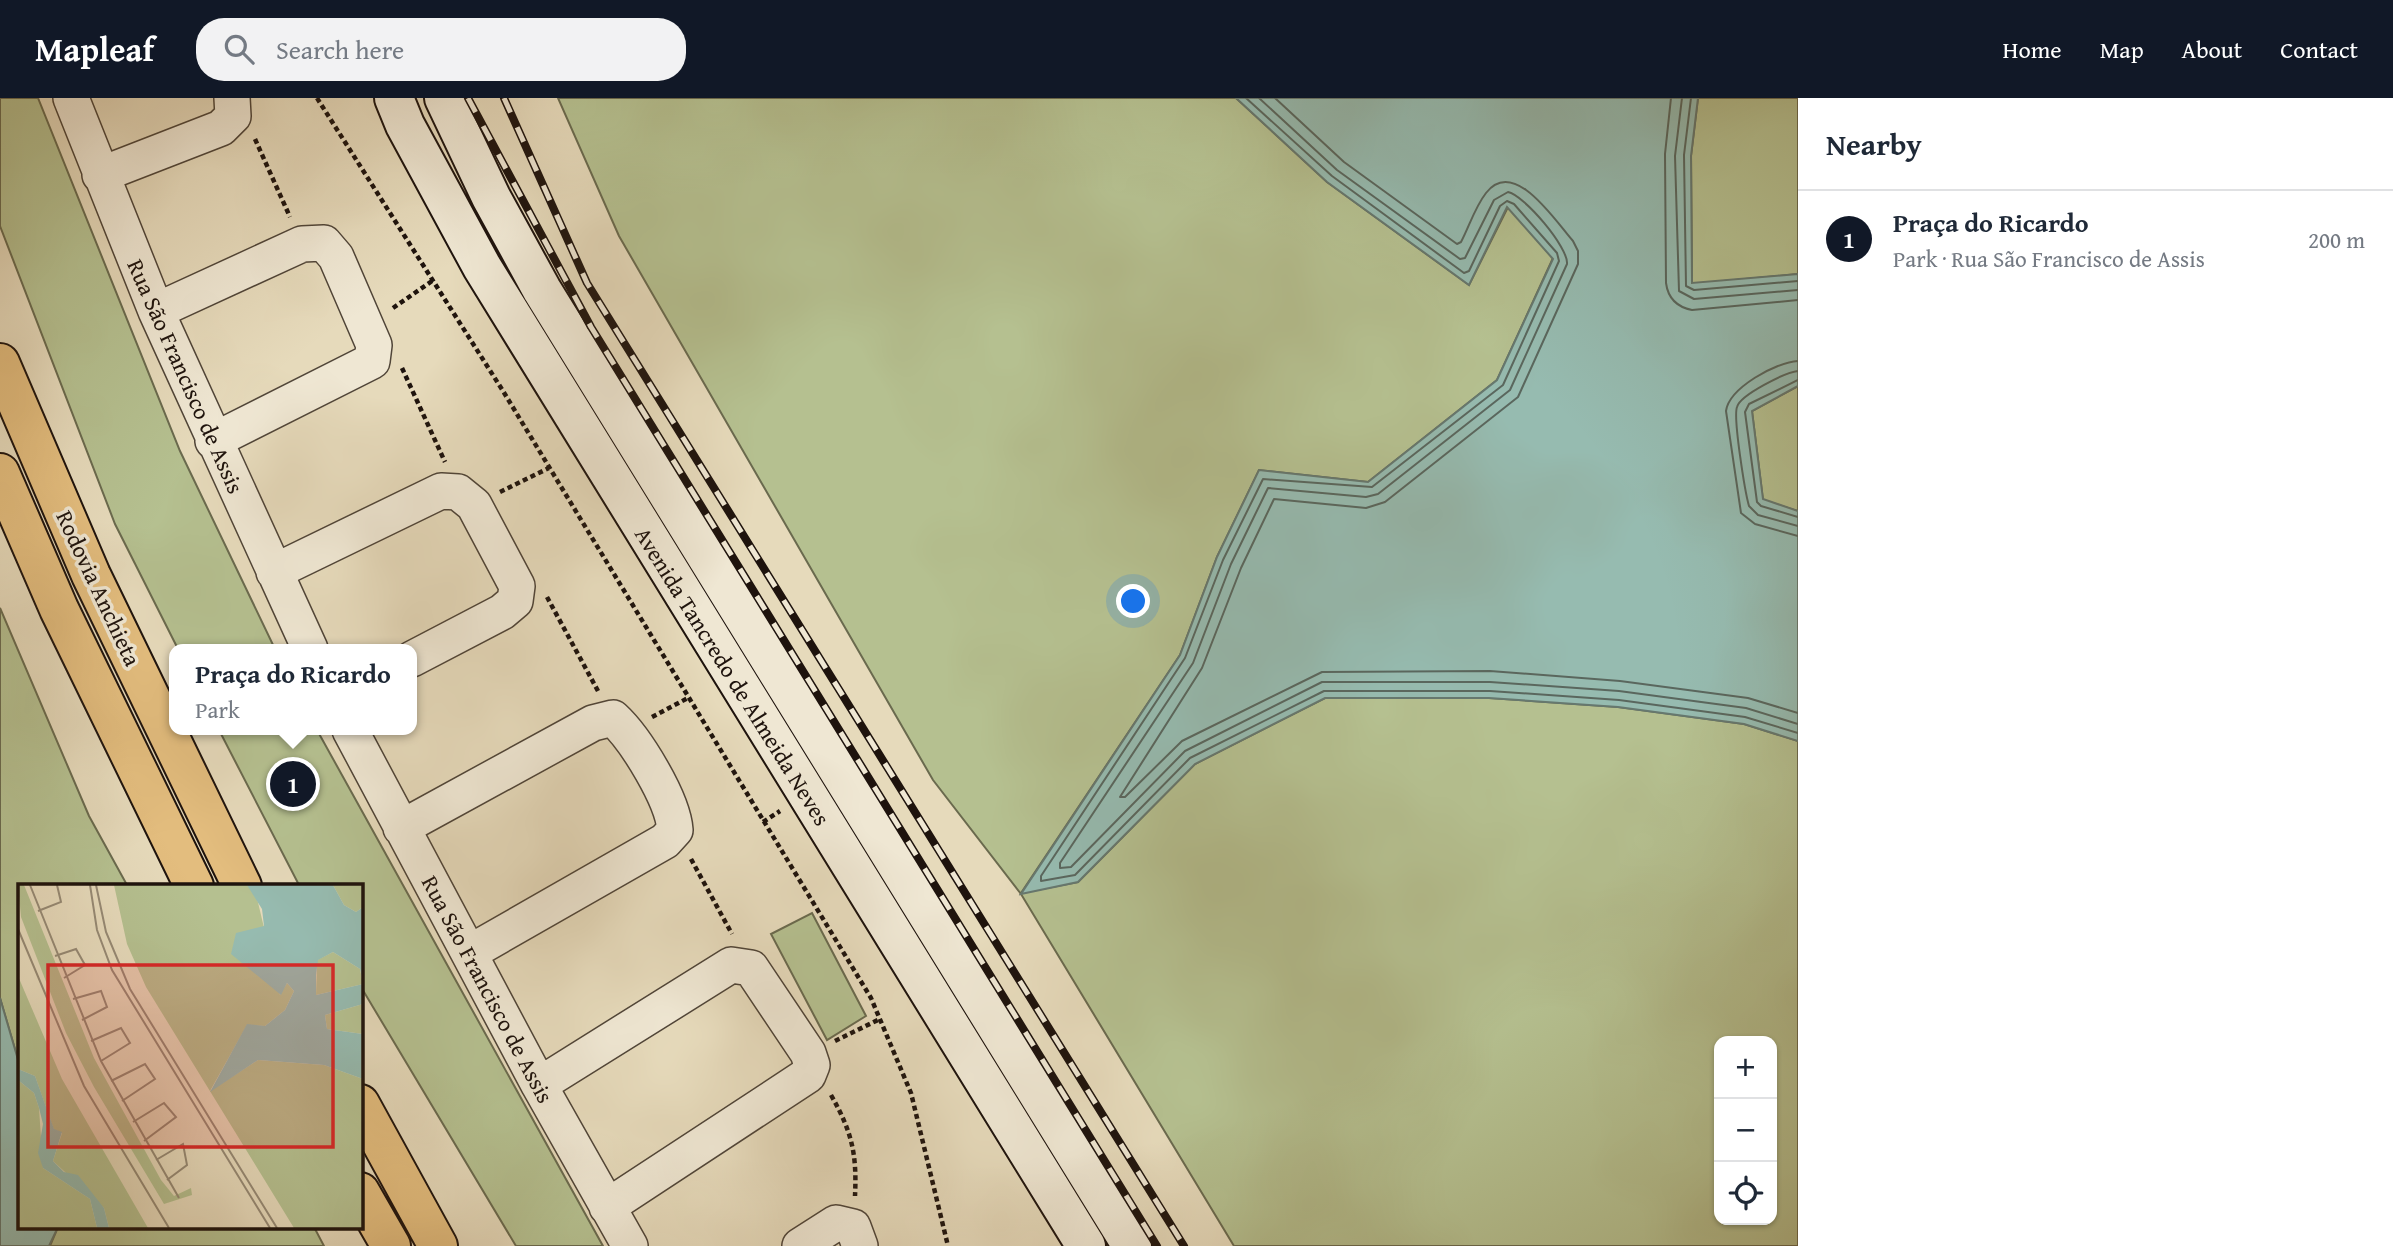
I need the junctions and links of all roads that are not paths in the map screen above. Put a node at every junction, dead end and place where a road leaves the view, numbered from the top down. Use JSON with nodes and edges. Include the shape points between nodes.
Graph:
{"nodes":[{"id":1,"x":71,"y":98,"type":"edge"},
{"id":2,"x":394,"y":98,"type":"edge"},
{"id":3,"x":444,"y":98,"type":"edge"},
{"id":4,"x":232,"y":107,"type":"edge"},
{"id":5,"x":100,"y":174,"type":"junction"},
{"id":6,"x":156,"y":310,"type":"junction"},
{"id":7,"x":0,"y":363,"type":"edge"},
{"id":8,"x":213,"y":441,"type":"junction"},
{"id":9,"x":0,"y":473,"type":"edge"},
{"id":10,"x":274,"y":572,"type":"junction"},
{"id":11,"x":308,"y":644,"type":"edge"},
{"id":12,"x":417,"y":656,"type":"edge"},
{"id":13,"x":353,"y":735,"type":"edge"},
{"id":14,"x":401,"y":828,"type":"junction"},
{"id":15,"x":193,"y":884,"type":"edge"},
{"id":16,"x":241,"y":884,"type":"edge"},
{"id":17,"x":469,"y":953,"type":"junction"},
{"id":18,"x":539,"y":1085,"type":"junction"},
{"id":19,"x":362,"y":1108,"type":"edge"},
{"id":20,"x":362,"y":1195,"type":"edge"},
{"id":21,"x":607,"y":1207,"type":"junction"},
{"id":22,"x":857,"y":1236,"type":"edge"},
{"id":23,"x":391,"y":1246,"type":"edge"},
{"id":24,"x":438,"y":1246,"type":"edge"},
{"id":25,"x":630,"y":1246,"type":"edge"},
{"id":26,"x":800,"y":1246,"type":"edge"},
{"id":27,"x":1086,"y":1246,"type":"edge"},
{"id":28,"x":1132,"y":1246,"type":"edge"}],
"edges":[{"from":1,"to":5,"type":"street","name":"Rua São Francisco de Assis"},
{"from":2,"to":27,"type":"main road","name":"Avenida Tancredo de Almeida Neves","via":[[482,267]]},
{"from":3,"to":28,"type":"main road","name":"Avenida Tancredo de Almeida Neves","via":[[542,290]]},
{"from":4,"to":5,"type":"street","via":[[221,128]]},
{"from":5,"to":6,"type":"street","name":"Rua São Francisco de Assis"},
{"from":6,"to":8,"type":"street","name":"Rua São Francisco de Assis"},
{"from":6,"to":8,"type":"street","via":[[302,244],[324,243],[336,257],[361,313],[374,345],[372,361]]},
{"from":7,"to":16,"type":"highway","name":"Rodovia Anchieta","via":[[91,575]]},
{"from":8,"to":10,"type":"street","name":"Rua São Francisco de Assis"},
{"from":9,"to":15,"type":"highway","name":"Rodovia Anchieta","via":[[59,609]]},
{"from":10,"to":11,"type":"street","name":"Rua São Francisco de Assis"},
{"from":10,"to":12,"type":"street","via":[[442,491],[466,498],[517,586],[516,601]]},
{"from":13,"to":14,"type":"street","name":"Rua São Francisco de Assis"},
{"from":14,"to":17,"type":"street","name":"Rua São Francisco de Assis"},
{"from":14,"to":17,"type":"street","via":[[593,723],[619,724],[674,814],[675,830],[665,841]]},
{"from":17,"to":18,"type":"street","name":"Rua São Francisco de Assis"},
{"from":18,"to":21,"type":"street","name":"Rua São Francisco de Assis"},
{"from":18,"to":21,"type":"street","via":[[731,965],[751,968],[810,1059],[808,1075]]},
{"from":19,"to":24,"type":"highway"},
{"from":20,"to":23,"type":"highway"},
{"from":21,"to":25,"type":"street","name":"Rua São Francisco de Assis"},
{"from":22,"to":26,"type":"street","via":[[836,1223]]}]}
